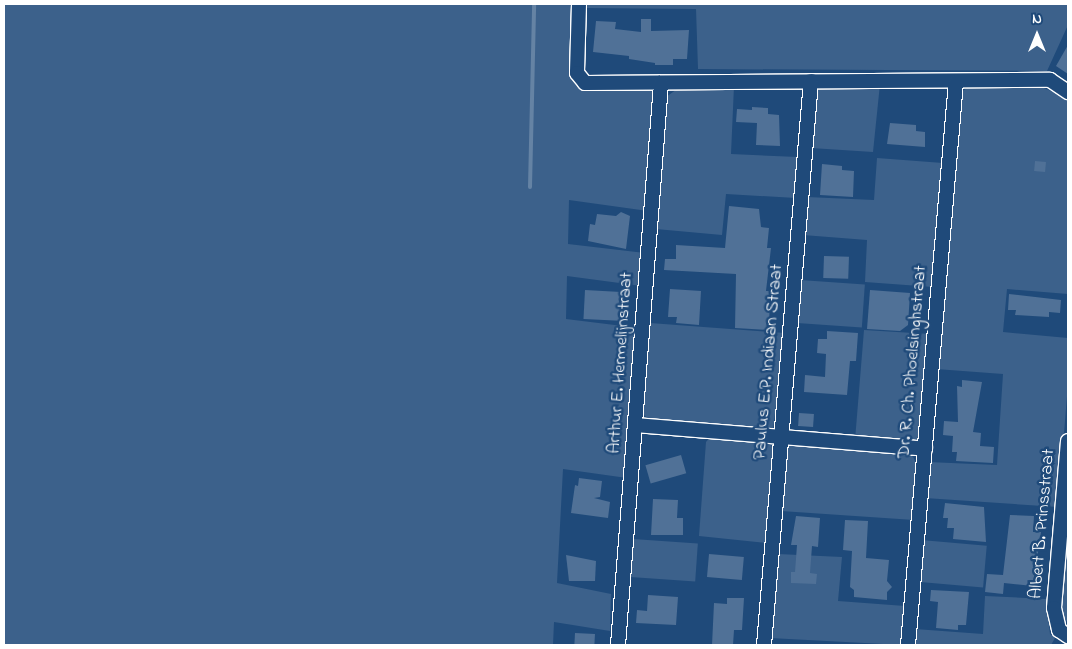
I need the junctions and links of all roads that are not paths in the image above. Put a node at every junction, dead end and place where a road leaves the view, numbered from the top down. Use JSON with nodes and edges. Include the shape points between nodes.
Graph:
{"nodes":[{"id":1,"x":579,"y":4,"type":"edge"},
{"id":2,"x":811,"y":81,"type":"junction"},
{"id":3,"x":956,"y":82,"type":"junction"},
{"id":4,"x":661,"y":83,"type":"junction"},
{"id":5,"x":1068,"y":92,"type":"edge"},
{"id":6,"x":636,"y":425,"type":"junction"},
{"id":7,"x":782,"y":438,"type":"junction"},
{"id":8,"x":1068,"y":440,"type":"edge"},
{"id":9,"x":925,"y":449,"type":"junction"},
{"id":10,"x":1068,"y":636,"type":"edge"},
{"id":11,"x":618,"y":645,"type":"edge"},
{"id":12,"x":764,"y":645,"type":"edge"},
{"id":13,"x":908,"y":645,"type":"edge"}],
"edges":[{"from":1,"to":4,"type":"street","via":[[577,74],[584,82]]},
{"from":2,"to":3,"type":"street"},
{"from":2,"to":4,"type":"street"},
{"from":2,"to":7,"type":"street","name":"Paulus E.P. Indiaan Straat"},
{"from":3,"to":5,"type":"street","via":[[1050,80]]},
{"from":3,"to":9,"type":"street","name":"Dr. R. Ch. Phoelsinghstraat"},
{"from":4,"to":6,"type":"street","name":"Arthur E. Hermelijnstraat"},
{"from":6,"to":7,"type":"street"},
{"from":6,"to":11,"type":"street","name":"Arthur E. Hermelijnstraat"},
{"from":7,"to":9,"type":"street"},
{"from":7,"to":12,"type":"street","name":"Paulus E.P. Indiaan Straat"},
{"from":8,"to":10,"type":"street","name":"Albert B. Prinsstraat","via":[[1054,608],[1059,630]]},
{"from":9,"to":13,"type":"street","name":"Dr. R. Ch. Phoelsinghstraat"}]}
